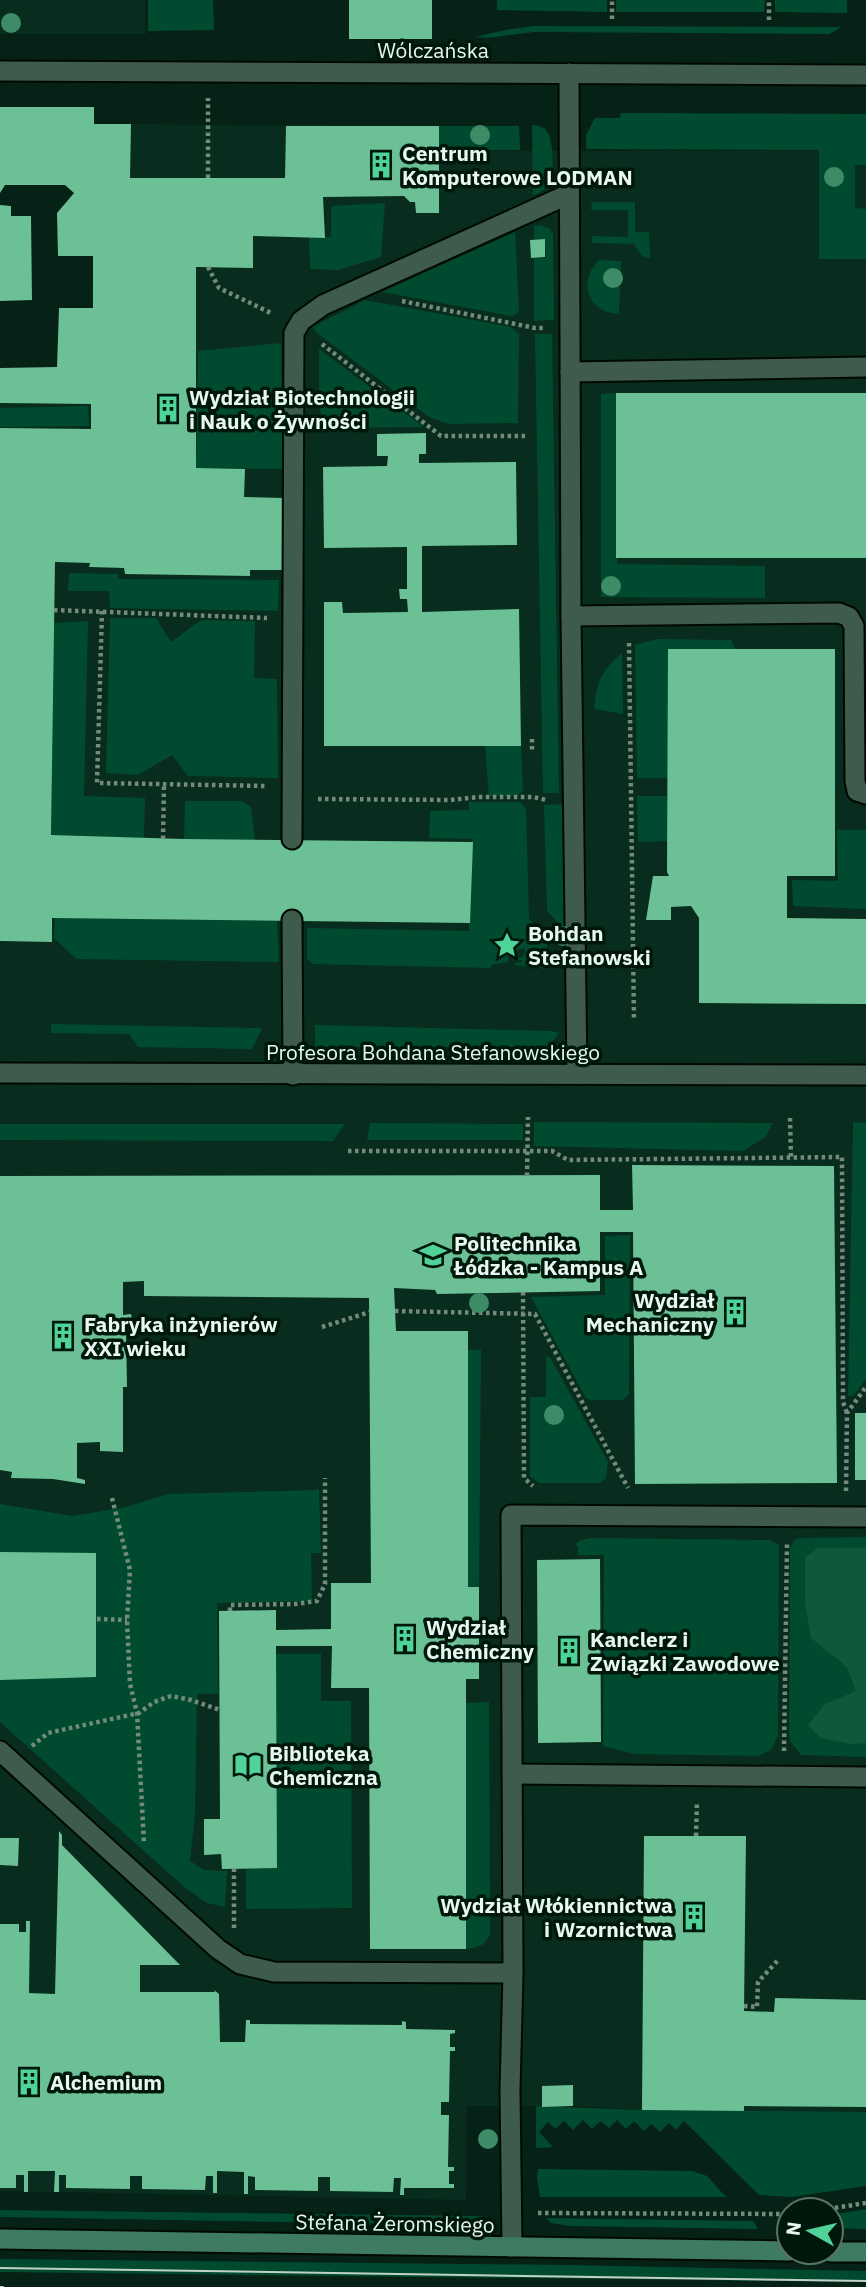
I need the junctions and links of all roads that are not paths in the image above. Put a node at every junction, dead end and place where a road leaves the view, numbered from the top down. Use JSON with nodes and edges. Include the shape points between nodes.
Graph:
{"nodes":[{"id":1,"x":0,"y":71,"type":"edge"},
{"id":2,"x":569,"y":73,"type":"junction"},
{"id":3,"x":866,"y":75,"type":"edge"},
{"id":4,"x":569,"y":194,"type":"junction"},
{"id":5,"x":866,"y":367,"type":"edge"},
{"id":6,"x":570,"y":372,"type":"junction"},
{"id":7,"x":571,"y":616,"type":"junction"},
{"id":8,"x":866,"y":794,"type":"edge"},
{"id":9,"x":292,"y":839,"type":"dead end"},
{"id":10,"x":292,"y":920,"type":"dead end"},
{"id":11,"x":0,"y":1073,"type":"edge"},
{"id":12,"x":578,"y":1074,"type":"junction"},
{"id":13,"x":293,"y":1075,"type":"junction"},
{"id":14,"x":866,"y":1075,"type":"edge"},
{"id":15,"x":866,"y":1517,"type":"edge"},
{"id":16,"x":6,"y":1757,"type":"edge"},
{"id":17,"x":512,"y":1774,"type":"junction"},
{"id":18,"x":866,"y":1777,"type":"edge"},
{"id":19,"x":513,"y":1973,"type":"junction"},
{"id":20,"x":0,"y":2239,"type":"edge"},
{"id":21,"x":512,"y":2247,"type":"junction"},
{"id":22,"x":775,"y":2251,"type":"edge"},
{"id":23,"x":845,"y":2252,"type":"edge"},
{"id":24,"x":866,"y":2252,"type":"edge"}],
"edges":[{"from":1,"to":2,"type":"street","name":"Wólczańska"},
{"from":2,"to":3,"type":"street","name":"Wólczańska"},
{"from":2,"to":4,"type":"street"},
{"from":4,"to":6,"type":"street"},
{"from":4,"to":9,"type":"street","via":[[323,305],[298,326],[293,341]]},
{"from":5,"to":6,"type":"street"},
{"from":6,"to":7,"type":"street"},
{"from":7,"to":8,"type":"street","via":[[839,613],[849,617],[854,626],[855,781],[857,791]]},
{"from":7,"to":12,"type":"street"},
{"from":10,"to":13,"type":"street"},
{"from":11,"to":13,"type":"street","name":"Profesora Bohdana Stefanowskiego"},
{"from":12,"to":13,"type":"street","name":"Profesora Bohdana Stefanowskiego"},
{"from":12,"to":14,"type":"street","name":"Profesora Bohdana Stefanowskiego"},
{"from":15,"to":17,"type":"street","via":[[511,1515]]},
{"from":16,"to":19,"type":"street","via":[[218,1949],[250,1967],[274,1972]]},
{"from":17,"to":18,"type":"street"},
{"from":17,"to":19,"type":"street"},
{"from":19,"to":21,"type":"street"},
{"from":20,"to":21,"type":"main road","name":"Stefana Żeromskiego"},
{"from":21,"to":22,"type":"main road","name":"Stefana Żeromskiego"},
{"from":23,"to":24,"type":"main road"}]}
